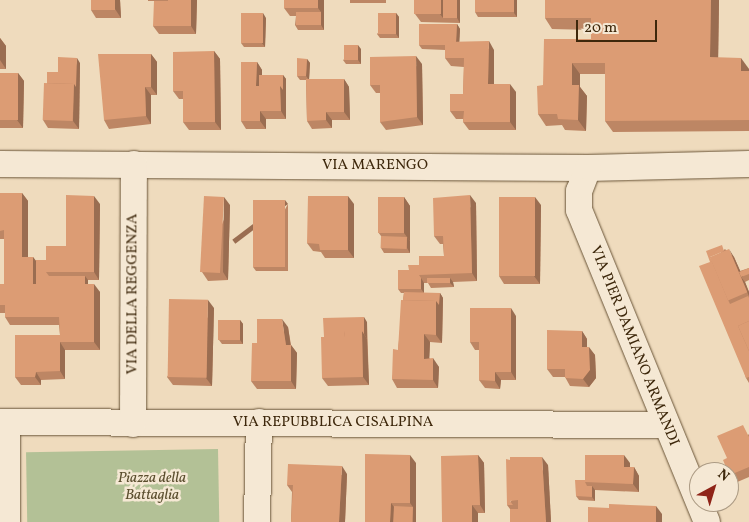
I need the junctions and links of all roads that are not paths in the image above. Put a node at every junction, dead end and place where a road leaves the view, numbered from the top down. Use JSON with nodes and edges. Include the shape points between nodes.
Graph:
{"nodes":[{"id":1,"x":0,"y":164,"type":"edge"},
{"id":2,"x":134,"y":164,"type":"junction"},
{"id":3,"x":749,"y":164,"type":"edge"},
{"id":4,"x":588,"y":168,"type":"junction"},
{"id":5,"x":4,"y":422,"type":"edge"},
{"id":6,"x":259,"y":422,"type":"junction"},
{"id":7,"x":132,"y":424,"type":"junction"},
{"id":8,"x":666,"y":425,"type":"junction"},
{"id":9,"x":7,"y":522,"type":"edge"},
{"id":10,"x":257,"y":522,"type":"edge"},
{"id":11,"x":706,"y":522,"type":"edge"}],
"edges":[{"from":1,"to":2,"type":"street","name":"VIA MARENGO"},
{"from":2,"to":4,"type":"street","name":"VIA MARENGO"},
{"from":2,"to":7,"type":"street","name":"VIA DELLA REGGENZA"},
{"from":3,"to":4,"type":"street","name":"VIA MARENGO"},
{"from":4,"to":8,"type":"street","name":"VIA PIER DAMIANO ARMANDI","via":[[579,190],[579,210]]},
{"from":5,"to":7,"type":"street","name":"VIA REPUBBLICA CISALPINA"},
{"from":5,"to":9,"type":"street"},
{"from":6,"to":7,"type":"street","name":"VIA REPUBBLICA CISALPINA"},
{"from":6,"to":8,"type":"street","name":"VIA REPUBBLICA CISALPINA"},
{"from":6,"to":10,"type":"street"},
{"from":8,"to":11,"type":"street","name":"VIA PIER DAMIANO ARMANDI"}]}
